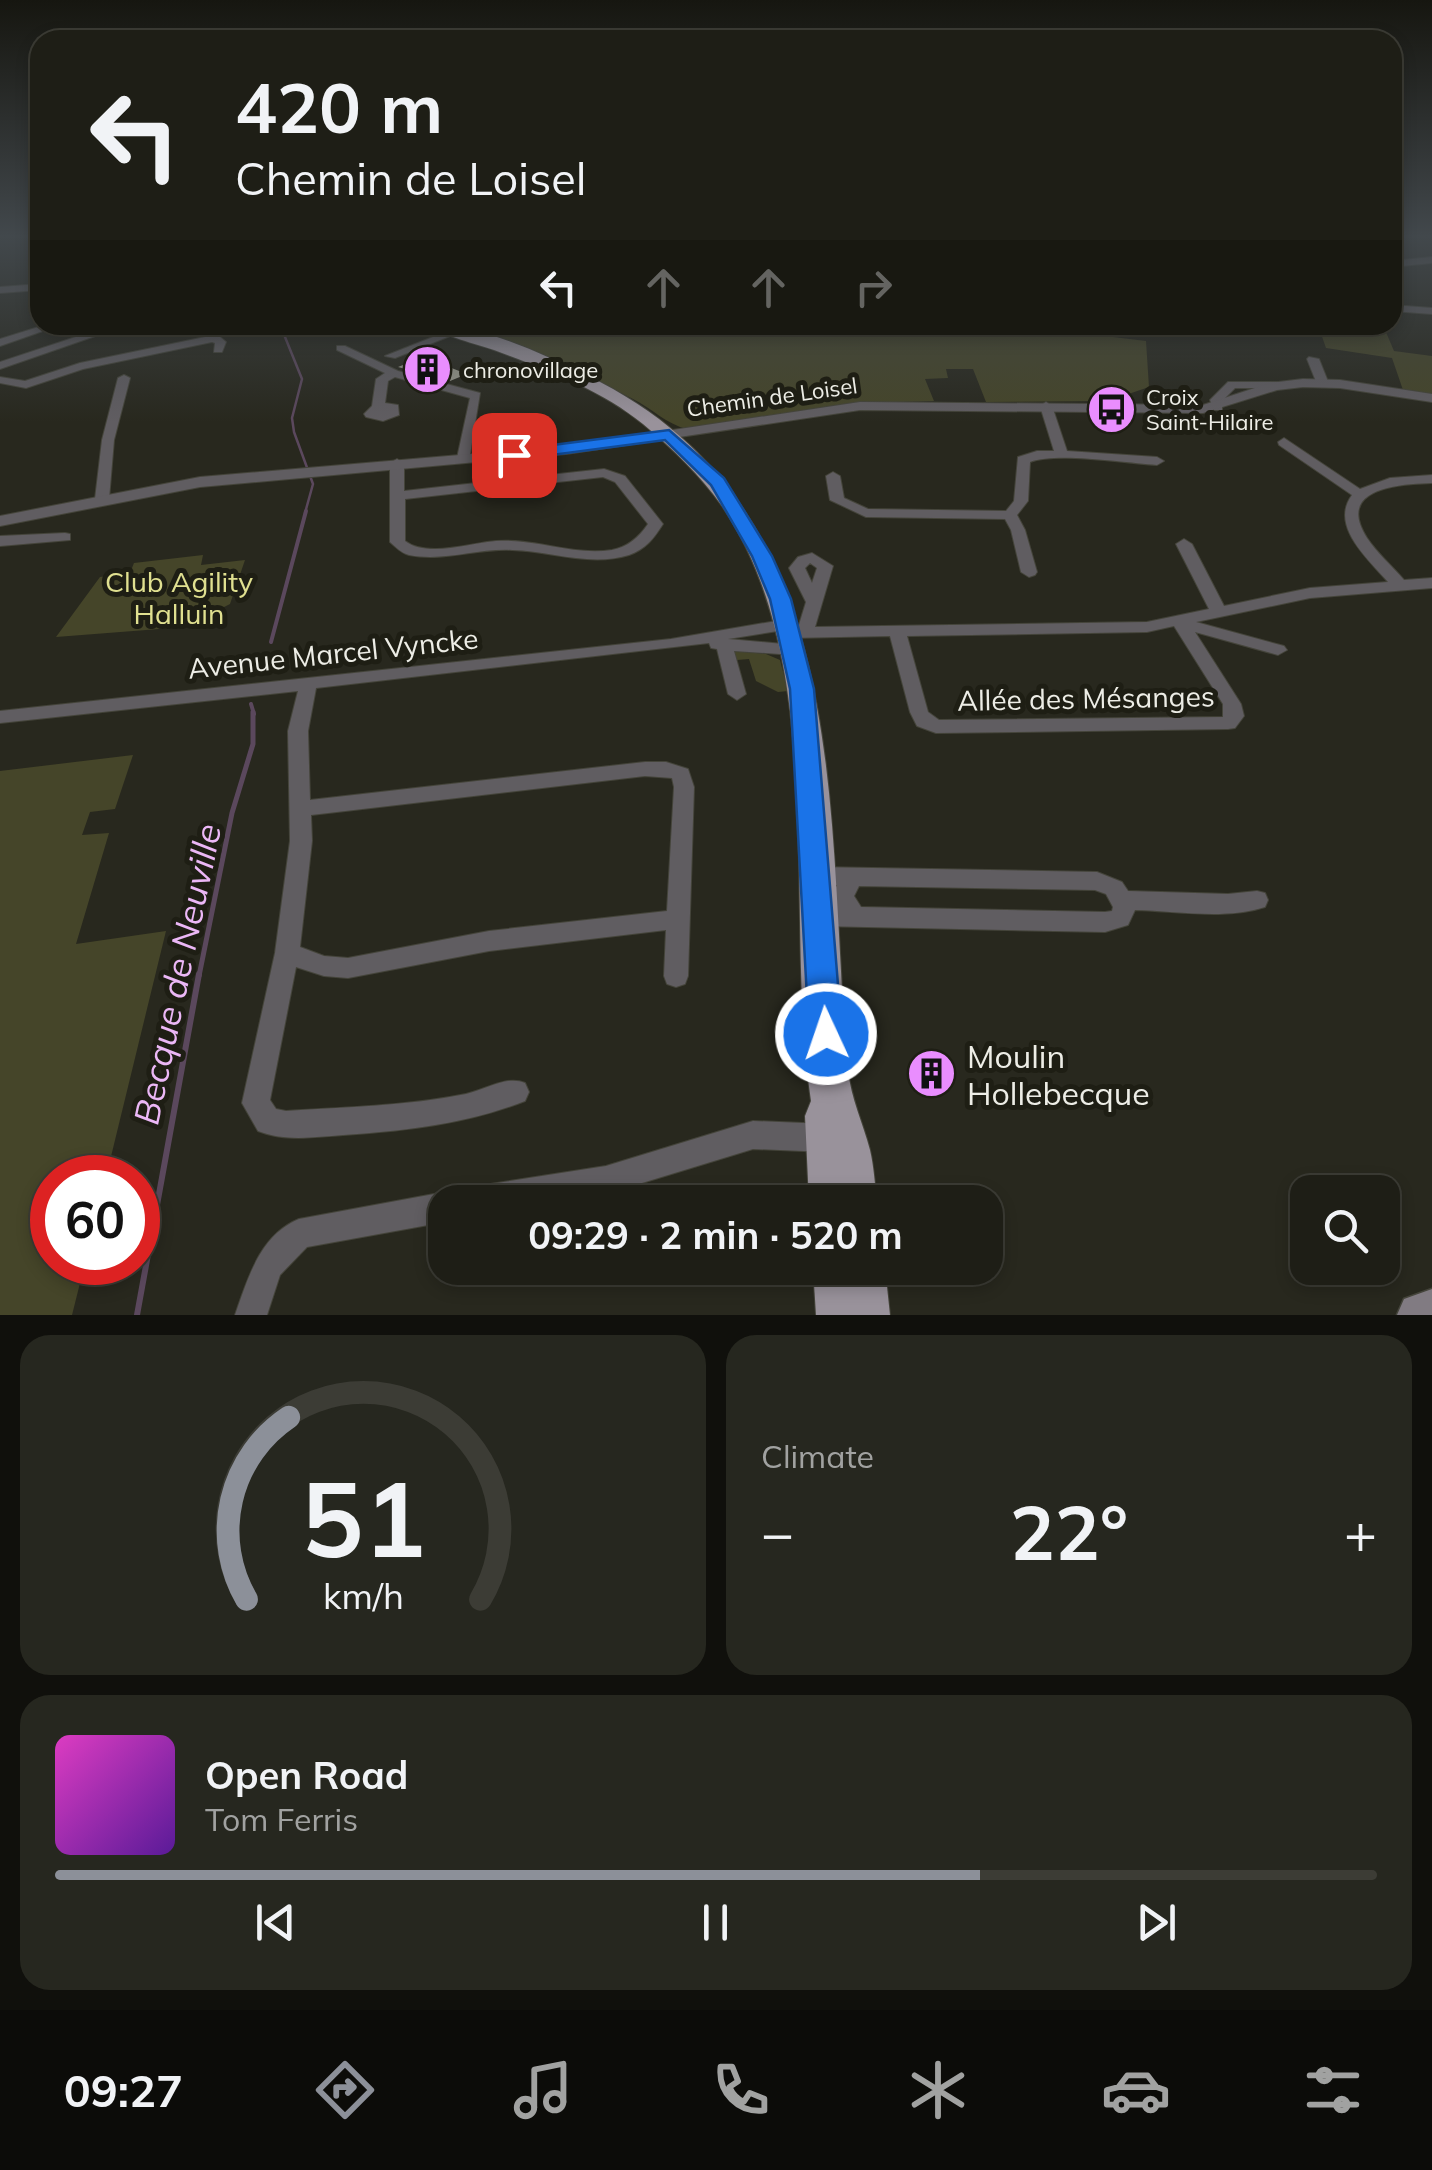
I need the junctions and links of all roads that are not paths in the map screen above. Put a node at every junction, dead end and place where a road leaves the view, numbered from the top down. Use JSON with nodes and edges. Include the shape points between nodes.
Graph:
{"nodes":[{"id":1,"x":1402,"y":309,"type":"edge"},
{"id":2,"x":1432,"y":311,"type":"edge"},
{"id":3,"x":30,"y":333,"type":"edge"},
{"id":4,"x":92,"y":335,"type":"edge"},
{"id":5,"x":221,"y":335,"type":"edge"},
{"id":6,"x":439,"y":335,"type":"edge"},
{"id":7,"x":468,"y":335,"type":"edge"},
{"id":8,"x":0,"y":343,"type":"edge"},
{"id":9,"x":341,"y":348,"type":"dead end"},
{"id":10,"x":391,"y":356,"type":"dead end"},
{"id":11,"x":1313,"y":358,"type":"dead end"},
{"id":12,"x":0,"y":366,"type":"edge"},
{"id":13,"x":394,"y":373,"type":"junction"},
{"id":14,"x":124,"y":378,"type":"dead end"},
{"id":15,"x":0,"y":380,"type":"edge"},
{"id":16,"x":1322,"y":384,"type":"junction"},
{"id":17,"x":1432,"y":398,"type":"edge"},
{"id":18,"x":1046,"y":406,"type":"junction"},
{"id":19,"x":378,"y":407,"type":"dead end"},
{"id":20,"x":664,"y":436,"type":"junction"},
{"id":21,"x":1284,"y":442,"type":"dead end"},
{"id":22,"x":1062,"y":455,"type":"junction"},
{"id":23,"x":464,"y":458,"type":"junction"},
{"id":24,"x":1157,"y":460,"type":"dead end"},
{"id":25,"x":397,"y":463,"type":"junction"},
{"id":26,"x":833,"y":476,"type":"dead end"},
{"id":27,"x":1432,"y":479,"type":"edge"},
{"id":28,"x":1360,"y":494,"type":"junction"},
{"id":29,"x":398,"y":496,"type":"junction"},
{"id":30,"x":102,"y":499,"type":"junction"},
{"id":31,"x":1010,"y":515,"type":"junction"},
{"id":32,"x":0,"y":521,"type":"edge"},
{"id":33,"x":64,"y":537,"type":"dead end"},
{"id":34,"x":0,"y":541,"type":"edge"},
{"id":35,"x":1184,"y":544,"type":"dead end"},
{"id":36,"x":1029,"y":572,"type":"dead end"},
{"id":37,"x":1432,"y":583,"type":"edge"},
{"id":38,"x":1398,"y":584,"type":"junction"},
{"id":39,"x":813,"y":601,"type":"dead end"},
{"id":40,"x":1219,"y":613,"type":"junction"},
{"id":41,"x":1180,"y":622,"type":"junction"},
{"id":42,"x":897,"y":629,"type":"junction"},
{"id":43,"x":794,"y":634,"type":"junction"},
{"id":44,"x":671,"y":644,"type":"junction"},
{"id":45,"x":724,"y":644,"type":"junction"},
{"id":46,"x":1278,"y":650,"type":"dead end"},
{"id":47,"x":308,"y":684,"type":"junction"},
{"id":48,"x":738,"y":694,"type":"dead end"},
{"id":49,"x":0,"y":717,"type":"edge"},
{"id":50,"x":300,"y":809,"type":"junction"},
{"id":51,"x":816,"y":876,"type":"junction"},
{"id":52,"x":852,"y":876,"type":"junction"},
{"id":53,"x":1124,"y":900,"type":"junction"},
{"id":54,"x":1258,"y":900,"type":"dead end"},
{"id":55,"x":819,"y":916,"type":"junction"},
{"id":56,"x":854,"y":916,"type":"junction"},
{"id":57,"x":678,"y":919,"type":"junction"},
{"id":58,"x":287,"y":953,"type":"junction"},
{"id":59,"x":676,"y":976,"type":"dead end"},
{"id":60,"x":516,"y":1092,"type":"dead end"},
{"id":61,"x":835,"y":1138,"type":"junction"},
{"id":62,"x":575,"y":1185,"type":"edge"},
{"id":63,"x":833,"y":1185,"type":"edge"},
{"id":64,"x":852,"y":1185,"type":"edge"},
{"id":65,"x":428,"y":1210,"type":"edge"},
{"id":66,"x":838,"y":1285,"type":"edge"},
{"id":67,"x":862,"y":1285,"type":"edge"},
{"id":68,"x":1432,"y":1312,"type":"edge"},
{"id":69,"x":252,"y":1315,"type":"edge"},
{"id":70,"x":841,"y":1315,"type":"edge"},
{"id":71,"x":865,"y":1315,"type":"edge"},
{"id":72,"x":1420,"y":1315,"type":"edge"}],
"edges":[{"from":1,"to":2,"type":"street"},
{"from":3,"to":8,"type":"street"},
{"from":4,"to":12,"type":"street"},
{"from":5,"to":15,"type":"street","via":[[216,344],[84,366],[29,384]]},
{"from":6,"to":10,"type":"street"},
{"from":7,"to":20,"type":"main road","via":[[584,382],[641,414]]},
{"from":9,"to":13,"type":"street"},
{"from":11,"to":16,"type":"street"},
{"from":13,"to":19,"type":"street","via":[[382,379]]},
{"from":13,"to":23,"type":"street","via":[[476,396]]},
{"from":14,"to":30,"type":"street"},
{"from":16,"to":17,"type":"street","name":"Chemin de Loisel"},
{"from":16,"to":18,"type":"street","name":"Chemin de Loisel","via":[[1281,385],[1218,407]]},
{"from":18,"to":20,"type":"street","name":"Chemin de Loisel","via":[[868,405]]},
{"from":18,"to":22,"type":"street"},
{"from":20,"to":23,"type":"street","name":"Chemin de Loisel"},
{"from":20,"to":43,"type":"main road","via":[[738,516]]},
{"from":21,"to":28,"type":"street"},
{"from":22,"to":24,"type":"street"},
{"from":22,"to":31,"type":"street","via":[[1023,460],[1020,506]]},
{"from":23,"to":25,"type":"street","name":"Chemin de Loisel"},
{"from":25,"to":29,"type":"street"},
{"from":25,"to":30,"type":"street","name":"Chemin de Loisel","via":[[200,482]]},
{"from":26,"to":31,"type":"street","via":[[838,500],[860,512]]},
{"from":27,"to":28,"type":"street","via":[[1385,483]]},
{"from":28,"to":38,"type":"street","via":[[1351,509],[1354,528]]},
{"from":29,"to":29,"type":"street","via":[[399,545],[418,552],[510,545],[597,556],[630,547],[656,524],[620,478],[604,473]]},
{"from":30,"to":32,"type":"street","name":"Chemin de Loisel"},
{"from":31,"to":36,"type":"street"},
{"from":33,"to":34,"type":"street"},
{"from":35,"to":40,"type":"street"},
{"from":37,"to":38,"type":"street"},
{"from":38,"to":40,"type":"street","via":[[1310,593]]},
{"from":39,"to":43,"type":"street"},
{"from":40,"to":41,"type":"street"},
{"from":41,"to":42,"type":"street"},
{"from":41,"to":42,"type":"street","name":"Allée des Mésanges","via":[[1232,704],[1235,716],[1228,723],[936,727],[919,712]]},
{"from":41,"to":46,"type":"street"},
{"from":42,"to":43,"type":"street"},
{"from":43,"to":44,"type":"street","name":"Avenue Marcel Vyncke"},
{"from":43,"to":45,"type":"street","name":"Avenue Marcel Vyncke"},
{"from":43,"to":51,"type":"main road"},
{"from":44,"to":45,"type":"street","name":"Avenue Marcel Vyncke"},
{"from":44,"to":47,"type":"street","name":"Avenue Marcel Vyncke"},
{"from":45,"to":48,"type":"street"},
{"from":47,"to":49,"type":"street","name":"Avenue Marcel Vyncke"},
{"from":47,"to":50,"type":"street","via":[[298,730]]},
{"from":50,"to":57,"type":"street","via":[[674,771],[684,787]]},
{"from":50,"to":58,"type":"street"},
{"from":51,"to":52,"type":"street"},
{"from":51,"to":55,"type":"main road"},
{"from":52,"to":53,"type":"street","via":[[1089,880],[1114,888]]},
{"from":52,"to":56,"type":"street","via":[[844,896]]},
{"from":53,"to":54,"type":"street"},
{"from":53,"to":56,"type":"street","via":[[1120,918],[1105,922]]},
{"from":55,"to":56,"type":"street"},
{"from":55,"to":61,"type":"main road"},
{"from":57,"to":58,"type":"street","via":[[489,941],[348,968]]},
{"from":57,"to":59,"type":"street"},
{"from":58,"to":60,"type":"street","via":[[256,1103],[268,1121],[392,1118]]},
{"from":61,"to":62,"type":"street","via":[[753,1135]]},
{"from":61,"to":63,"type":"main road"},
{"from":61,"to":64,"type":"main road","via":[[848,1151]]},
{"from":65,"to":69,"type":"street","via":[[300,1234],[268,1266]]},
{"from":66,"to":70,"type":"main road"},
{"from":67,"to":71,"type":"main road"},
{"from":68,"to":72,"type":"main road"}]}
